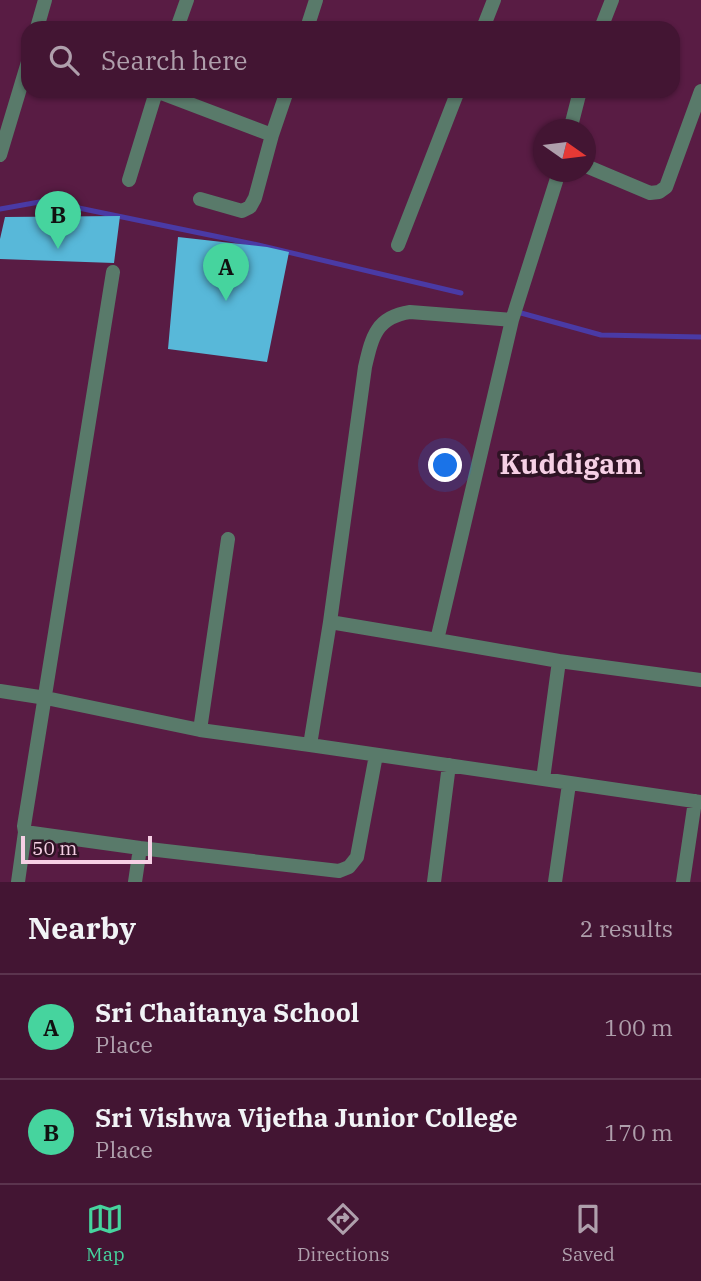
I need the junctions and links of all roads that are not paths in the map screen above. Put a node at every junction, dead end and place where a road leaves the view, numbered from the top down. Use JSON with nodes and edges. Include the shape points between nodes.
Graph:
{"nodes":[{"id":1,"x":45,"y":0,"type":"edge"},
{"id":2,"x":187,"y":0,"type":"edge"},
{"id":3,"x":316,"y":0,"type":"edge"},
{"id":4,"x":494,"y":0,"type":"edge"},
{"id":5,"x":612,"y":0,"type":"edge"},
{"id":6,"x":39,"y":21,"type":"edge"},
{"id":7,"x":180,"y":21,"type":"edge"},
{"id":8,"x":309,"y":21,"type":"edge"},
{"id":9,"x":486,"y":21,"type":"edge"},
{"id":10,"x":604,"y":21,"type":"edge"},
{"id":11,"x":21,"y":85,"type":"edge"},
{"id":12,"x":701,"y":91,"type":"edge"},
{"id":13,"x":152,"y":98,"type":"edge"},
{"id":14,"x":173,"y":98,"type":"edge"},
{"id":15,"x":284,"y":98,"type":"edge"},
{"id":16,"x":455,"y":98,"type":"edge"},
{"id":17,"x":578,"y":98,"type":"edge"},
{"id":18,"x":573,"y":119,"type":"edge"},
{"id":19,"x":272,"y":135,"type":"junction"},
{"id":20,"x":0,"y":155,"type":"edge"},
{"id":21,"x":596,"y":170,"type":"edge"},
{"id":22,"x":129,"y":180,"type":"dead end"},
{"id":23,"x":556,"y":182,"type":"edge"},
{"id":24,"x":200,"y":200,"type":"dead end"},
{"id":25,"x":398,"y":245,"type":"dead end"},
{"id":26,"x":113,"y":272,"type":"dead end"},
{"id":27,"x":512,"y":320,"type":"junction"},
{"id":28,"x":228,"y":539,"type":"dead end"},
{"id":29,"x":330,"y":622,"type":"junction"},
{"id":30,"x":437,"y":640,"type":"junction"},
{"id":31,"x":559,"y":661,"type":"junction"},
{"id":32,"x":701,"y":680,"type":"edge"},
{"id":33,"x":0,"y":691,"type":"edge"},
{"id":34,"x":46,"y":698,"type":"junction"},
{"id":35,"x":200,"y":730,"type":"junction"},
{"id":36,"x":310,"y":745,"type":"junction"},
{"id":37,"x":376,"y":755,"type":"junction"},
{"id":38,"x":449,"y":765,"type":"junction"},
{"id":39,"x":542,"y":779,"type":"junction"},
{"id":40,"x":569,"y":784,"type":"junction"},
{"id":41,"x":698,"y":802,"type":"edge"},
{"id":42,"x":25,"y":832,"type":"junction"},
{"id":43,"x":140,"y":848,"type":"junction"},
{"id":44,"x":18,"y":882,"type":"edge"},
{"id":45,"x":135,"y":882,"type":"edge"},
{"id":46,"x":434,"y":882,"type":"edge"},
{"id":47,"x":555,"y":882,"type":"edge"},
{"id":48,"x":683,"y":882,"type":"edge"}],
"edges":[{"from":1,"to":6,"type":"street"},
{"from":2,"to":7,"type":"street"},
{"from":3,"to":8,"type":"street"},
{"from":4,"to":9,"type":"street"},
{"from":5,"to":10,"type":"street"},
{"from":11,"to":20,"type":"street"},
{"from":12,"to":21,"type":"street","via":[[666,187],[650,193]]},
{"from":13,"to":22,"type":"street"},
{"from":14,"to":19,"type":"street"},
{"from":15,"to":19,"type":"street"},
{"from":16,"to":25,"type":"street"},
{"from":17,"to":18,"type":"street"},
{"from":19,"to":24,"type":"street","via":[[250,207],[242,211]]},
{"from":23,"to":27,"type":"street"},
{"from":26,"to":34,"type":"street"},
{"from":27,"to":29,"type":"street","via":[[410,312],[394,314],[381,323],[365,367]]},
{"from":27,"to":30,"type":"street"},
{"from":28,"to":35,"type":"street"},
{"from":29,"to":30,"type":"street"},
{"from":29,"to":36,"type":"street"},
{"from":30,"to":31,"type":"street"},
{"from":31,"to":32,"type":"street"},
{"from":31,"to":39,"type":"street"},
{"from":33,"to":34,"type":"street"},
{"from":34,"to":35,"type":"street"},
{"from":34,"to":42,"type":"street"},
{"from":35,"to":36,"type":"street"},
{"from":36,"to":37,"type":"street"},
{"from":37,"to":38,"type":"street"},
{"from":37,"to":43,"type":"street","via":[[357,857],[339,871]]},
{"from":38,"to":39,"type":"street"},
{"from":38,"to":46,"type":"street"},
{"from":39,"to":40,"type":"street"},
{"from":40,"to":41,"type":"street"},
{"from":40,"to":47,"type":"street"},
{"from":41,"to":48,"type":"street"},
{"from":42,"to":43,"type":"street"},
{"from":42,"to":44,"type":"street"},
{"from":43,"to":45,"type":"street"}]}
